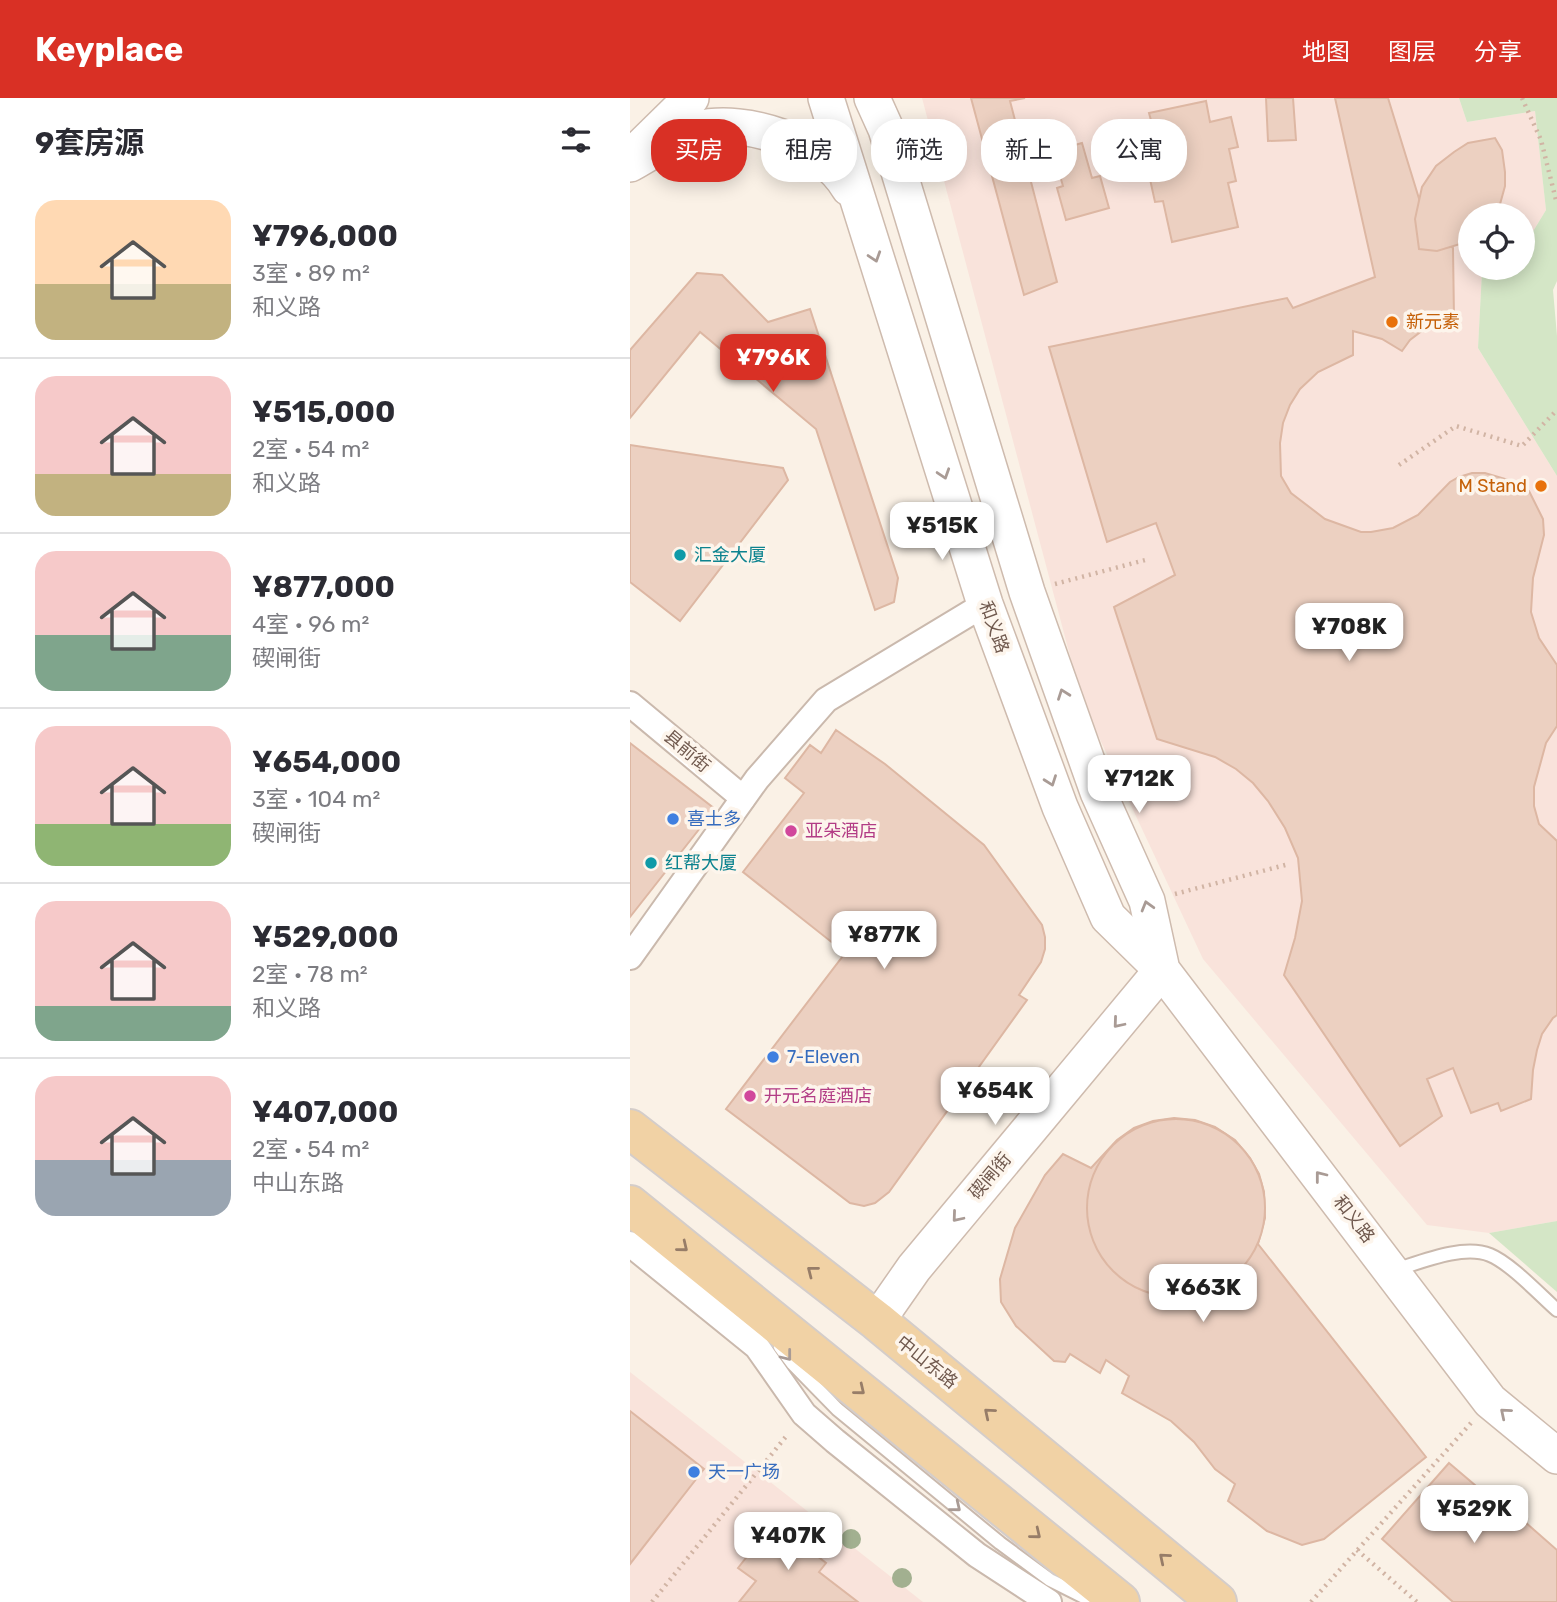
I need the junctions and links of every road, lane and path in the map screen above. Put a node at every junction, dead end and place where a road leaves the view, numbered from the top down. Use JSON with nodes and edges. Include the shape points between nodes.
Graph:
{"nodes":[{"id":1,"x":826,"y":98,"type":"edge"},
{"id":2,"x":872,"y":98,"type":"edge"},
{"id":3,"x":1522,"y":98,"type":"edge"},
{"id":4,"x":684,"y":100,"type":"edge"},
{"id":5,"x":630,"y":161,"type":"edge"},
{"id":6,"x":1557,"y":204,"type":"edge"},
{"id":7,"x":859,"y":207,"type":"junction"},
{"id":8,"x":1557,"y":410,"type":"edge"},
{"id":9,"x":1399,"y":465,"type":"dead end"},
{"id":10,"x":1149,"y":559,"type":"dead end"},
{"id":11,"x":1027,"y":592,"type":"junction"},
{"id":12,"x":985,"y":604,"type":"junction"},
{"id":13,"x":630,"y":704,"type":"edge"},
{"id":14,"x":743,"y":798,"type":"junction"},
{"id":15,"x":1289,"y":864,"type":"dead end"},
{"id":16,"x":1174,"y":894,"type":"dead end"},
{"id":17,"x":630,"y":957,"type":"edge"},
{"id":18,"x":1162,"y":970,"type":"junction"},
{"id":19,"x":630,"y":1129,"type":"edge"},
{"id":20,"x":630,"y":1205,"type":"edge"},
{"id":21,"x":630,"y":1244,"type":"edge"},
{"id":22,"x":1393,"y":1270,"type":"junction"},
{"id":23,"x":749,"y":1300,"type":"junction"},
{"id":24,"x":1557,"y":1310,"type":"edge"},
{"id":25,"x":877,"y":1321,"type":"junction"},
{"id":26,"x":804,"y":1414,"type":"junction"},
{"id":27,"x":1476,"y":1417,"type":"dead end"},
{"id":28,"x":1557,"y":1456,"type":"edge"},
{"id":29,"x":1357,"y":1550,"type":"junction"},
{"id":30,"x":652,"y":1602,"type":"edge"},
{"id":31,"x":1049,"y":1602,"type":"edge"},
{"id":32,"x":1094,"y":1602,"type":"edge"},
{"id":33,"x":1120,"y":1602,"type":"edge"},
{"id":34,"x":1217,"y":1602,"type":"edge"},
{"id":35,"x":1311,"y":1602,"type":"edge"},
{"id":36,"x":1417,"y":1602,"type":"edge"}],
"edges":[{"from":1,"to":7,"type":"main road","name":"和义路"},
{"from":2,"to":11,"type":"main road","name":"和义路","via":[[886,129]]},
{"from":3,"to":6,"type":"path","via":[[1541,140]]},
{"from":4,"to":5,"type":"main road"},
{"from":5,"to":7,"type":"main road","via":[[696,129],[747,126],[803,146],[840,173]]},
{"from":7,"to":12,"type":"main road","name":"和义路","one_way":true},
{"from":8,"to":9,"type":"path","via":[[1522,446],[1456,426]]},
{"from":10,"to":11,"type":"path"},
{"from":18,"to":11,"type":"main road","name":"和义路","one_way":true,"via":[[1147,901],[1098,792]]},
{"from":12,"to":14,"type":"street","via":[[826,700]]},
{"from":12,"to":18,"type":"main road","name":"和义路","one_way":true,"via":[[1060,807],[1108,917]]},
{"from":13,"to":14,"type":"street","name":"县前街"},
{"from":14,"to":17,"type":"street"},
{"from":15,"to":16,"type":"path"},
{"from":22,"to":18,"type":"main road","name":"和义路","one_way":true},
{"from":18,"to":25,"type":"main road","name":"碶闸街","one_way":true,"via":[[914,1268]]},
{"from":25,"to":19,"type":"main road","name":"中山东路","one_way":true},
{"from":20,"to":23,"type":"main road","one_way":true},
{"from":21,"to":26,"type":"street","via":[[757,1347]]},
{"from":22,"to":24,"type":"lane","via":[[1456,1252],[1489,1255]]},
{"from":28,"to":22,"type":"main road","name":"和义路","one_way":true,"via":[[1490,1401]]},
{"from":23,"to":32,"type":"lane","one_way":true,"via":[[792,1363],[837,1409],[1000,1543],[1050,1580]]},
{"from":23,"to":33,"type":"main road","one_way":true},
{"from":34,"to":25,"type":"main road","name":"中山东路","one_way":true},
{"from":26,"to":30,"type":"path"},
{"from":26,"to":31,"type":"street","via":[[977,1555]]},
{"from":27,"to":29,"type":"path"},
{"from":29,"to":35,"type":"path"},
{"from":29,"to":36,"type":"path"}]}
